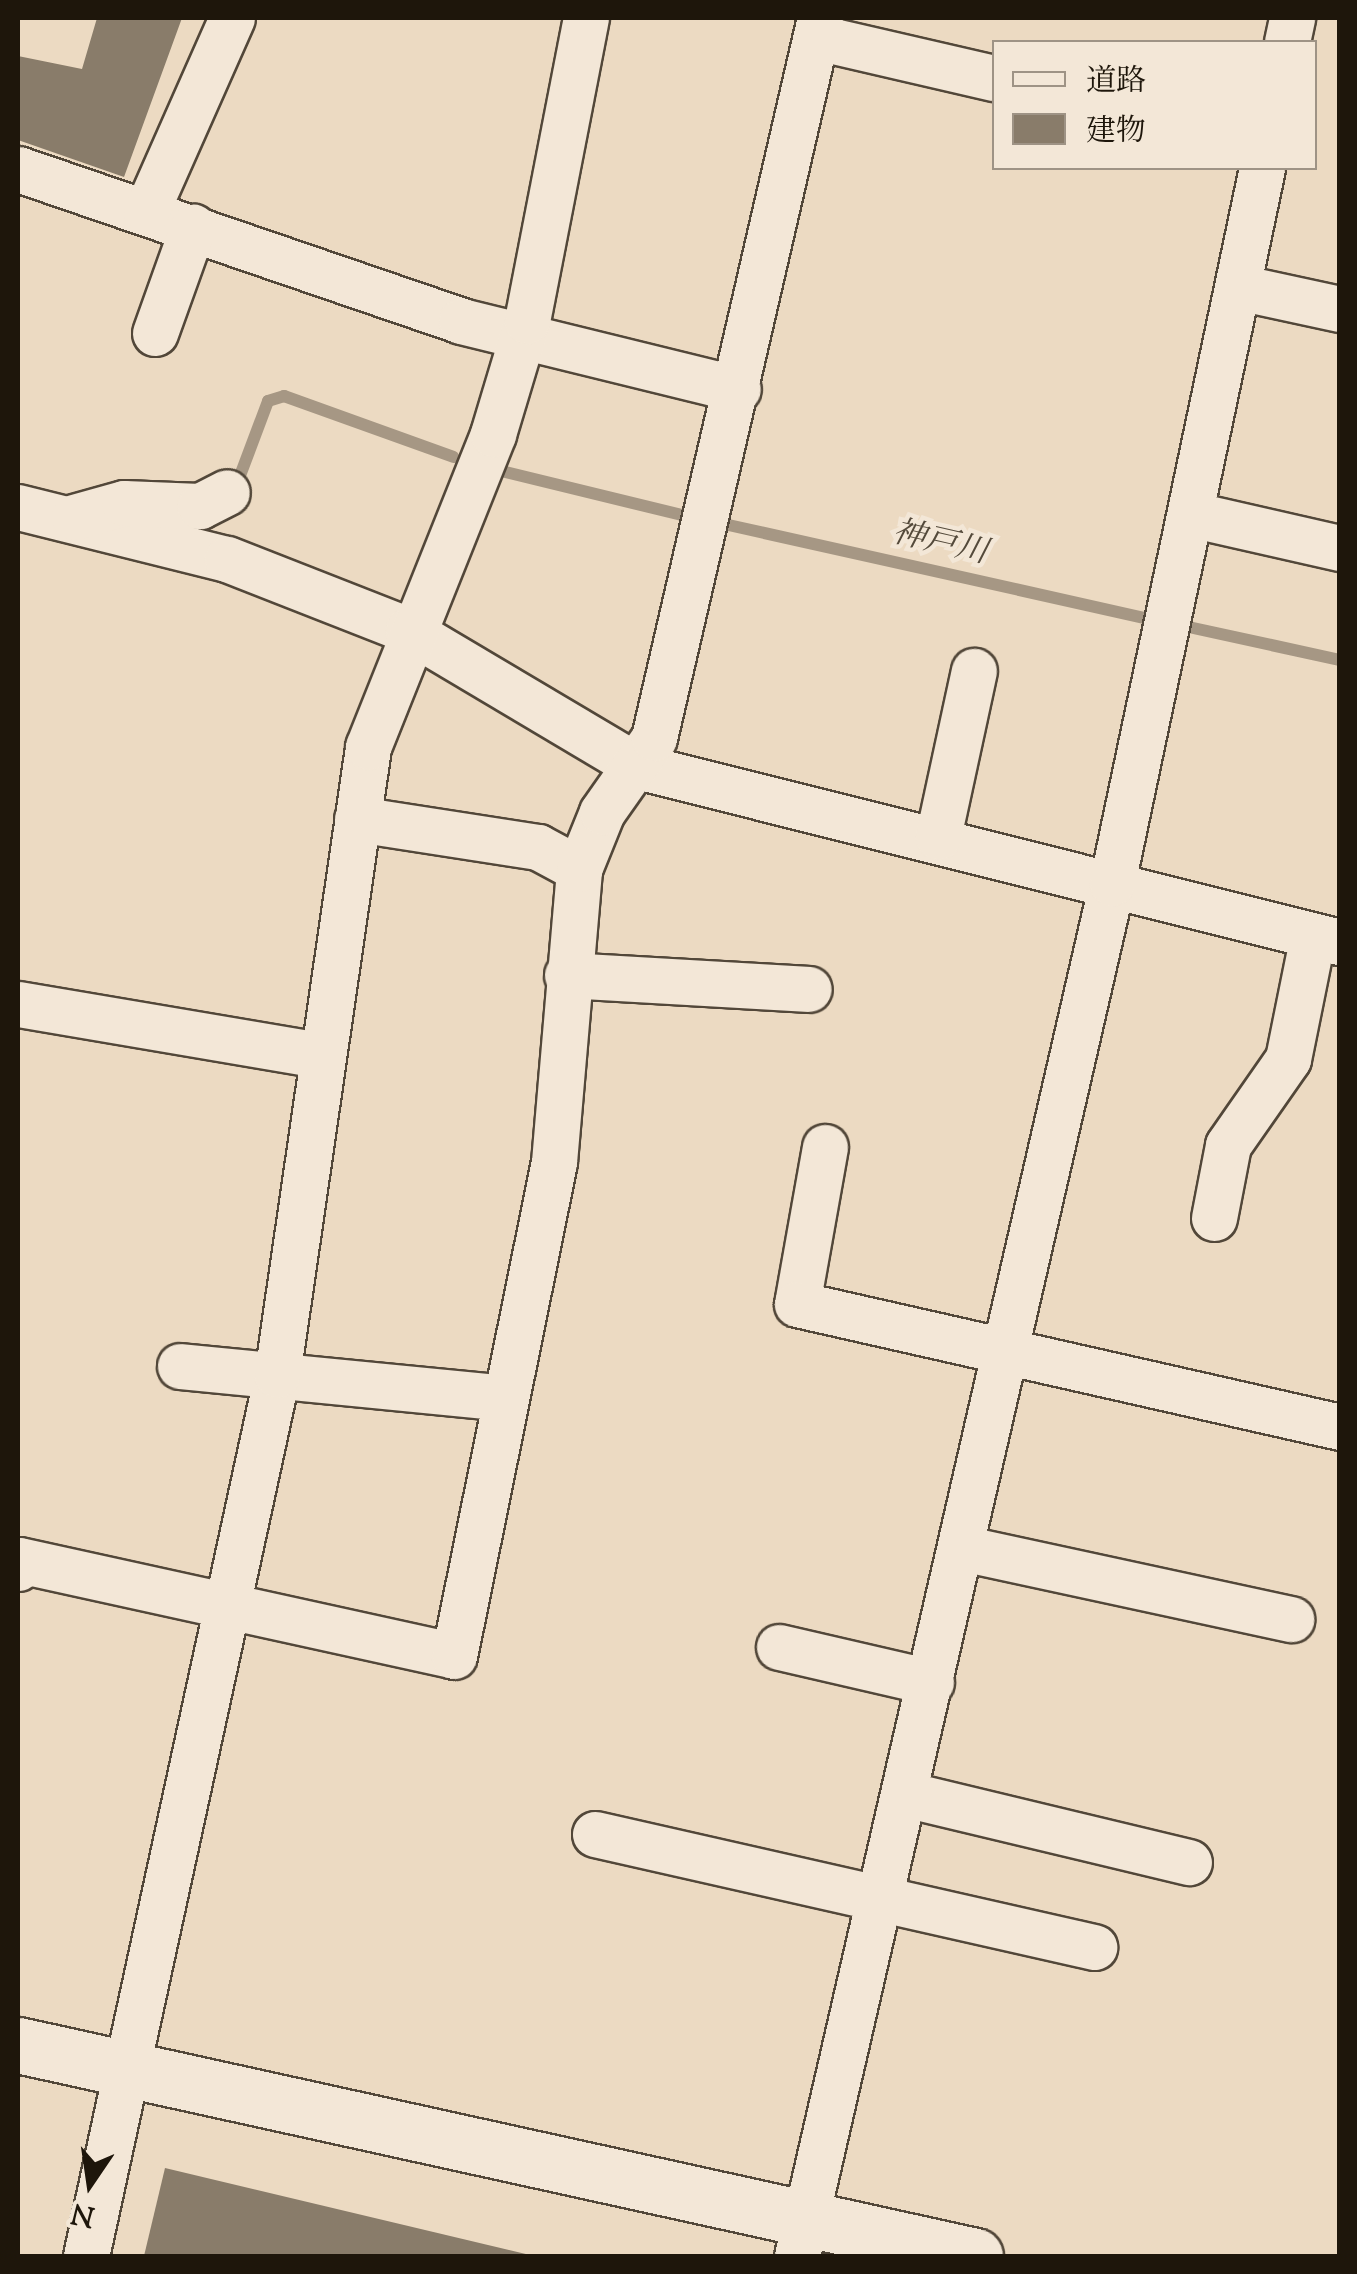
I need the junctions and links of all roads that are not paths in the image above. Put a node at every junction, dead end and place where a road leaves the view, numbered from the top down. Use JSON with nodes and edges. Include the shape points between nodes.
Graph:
{"nodes":[{"id":1,"x":232,"y":18,"type":"edge"},
{"id":2,"x":586,"y":18,"type":"edge"},
{"id":3,"x":818,"y":27,"type":"edge"},
{"id":4,"x":992,"y":77,"type":"edge"},
{"id":5,"x":18,"y":169,"type":"edge"},
{"id":6,"x":1262,"y":170,"type":"edge"},
{"id":7,"x":146,"y":212,"type":"junction"},
{"id":8,"x":193,"y":227,"type":"junction"},
{"id":9,"x":1238,"y":287,"type":"junction"},
{"id":10,"x":1340,"y":309,"type":"edge"},
{"id":11,"x":156,"y":333,"type":"dead end"},
{"id":12,"x":522,"y":336,"type":"junction"},
{"id":13,"x":738,"y":389,"type":"junction"},
{"id":14,"x":227,"y":492,"type":"dead end"},
{"id":15,"x":18,"y":507,"type":"edge"},
{"id":16,"x":1190,"y":514,"type":"junction"},
{"id":17,"x":66,"y":519,"type":"junction"},
{"id":18,"x":1340,"y":548,"type":"edge"},
{"id":19,"x":408,"y":630,"type":"junction"},
{"id":20,"x":974,"y":671,"type":"dead end"},
{"id":21,"x":637,"y":766,"type":"junction"},
{"id":22,"x":358,"y":819,"type":"junction"},
{"id":23,"x":938,"y":837,"type":"junction"},
{"id":24,"x":579,"y":869,"type":"junction"},
{"id":25,"x":1112,"y":882,"type":"junction"},
{"id":26,"x":1326,"y":938,"type":"edge"},
{"id":27,"x":566,"y":975,"type":"junction"},
{"id":28,"x":809,"y":990,"type":"dead end"},
{"id":29,"x":18,"y":1004,"type":"edge"},
{"id":30,"x":321,"y":1055,"type":"junction"},
{"id":31,"x":826,"y":1147,"type":"dead end"},
{"id":32,"x":1214,"y":1218,"type":"dead end"},
{"id":33,"x":1006,"y":1352,"type":"junction"},
{"id":34,"x":180,"y":1366,"type":"dead end"},
{"id":35,"x":278,"y":1375,"type":"junction"},
{"id":36,"x":504,"y":1398,"type":"junction"},
{"id":37,"x":1340,"y":1427,"type":"edge"},
{"id":38,"x":962,"y":1548,"type":"junction"},
{"id":39,"x":18,"y":1568,"type":"edge"},
{"id":40,"x":230,"y":1608,"type":"junction"},
{"id":41,"x":1291,"y":1619,"type":"dead end"},
{"id":42,"x":779,"y":1647,"type":"dead end"},
{"id":43,"x":931,"y":1682,"type":"junction"},
{"id":44,"x":906,"y":1794,"type":"junction"},
{"id":45,"x":595,"y":1834,"type":"dead end"},
{"id":46,"x":1189,"y":1862,"type":"dead end"},
{"id":47,"x":882,"y":1899,"type":"junction"},
{"id":48,"x":1094,"y":1947,"type":"dead end"},
{"id":49,"x":18,"y":2045,"type":"edge"},
{"id":50,"x":125,"y":2070,"type":"junction"},
{"id":51,"x":801,"y":2238,"type":"edge"},
{"id":52,"x":86,"y":2256,"type":"edge"},
{"id":53,"x":975,"y":2256,"type":"edge"}],
"edges":[{"from":1,"to":7,"type":"street"},
{"from":2,"to":12,"type":"street"},
{"from":3,"to":4,"type":"street"},
{"from":3,"to":13,"type":"street"},
{"from":5,"to":7,"type":"street"},
{"from":6,"to":9,"type":"street"},
{"from":7,"to":8,"type":"street"},
{"from":8,"to":11,"type":"street"},
{"from":8,"to":12,"type":"street"},
{"from":9,"to":10,"type":"street"},
{"from":9,"to":16,"type":"street"},
{"from":12,"to":13,"type":"street"},
{"from":12,"to":19,"type":"street","via":[[493,434]]},
{"from":13,"to":21,"type":"street","via":[[654,738]]},
{"from":14,"to":17,"type":"street","via":[[200,506],[124,503]]},
{"from":15,"to":17,"type":"street"},
{"from":16,"to":18,"type":"street"},
{"from":16,"to":25,"type":"street"},
{"from":17,"to":19,"type":"street","via":[[226,559]]},
{"from":19,"to":21,"type":"street"},
{"from":19,"to":22,"type":"street","via":[[368,746]]},
{"from":20,"to":23,"type":"street"},
{"from":21,"to":23,"type":"street"},
{"from":21,"to":24,"type":"street","via":[[602,812]]},
{"from":22,"to":24,"type":"street","via":[[538,847]]},
{"from":22,"to":30,"type":"street"},
{"from":23,"to":25,"type":"street"},
{"from":24,"to":27,"type":"street"},
{"from":25,"to":26,"type":"street"},
{"from":25,"to":33,"type":"street"},
{"from":26,"to":32,"type":"street","via":[[1288,1058],[1228,1145]]},
{"from":27,"to":28,"type":"street"},
{"from":27,"to":36,"type":"street","via":[[554,1162]]},
{"from":29,"to":30,"type":"street"},
{"from":30,"to":35,"type":"street"},
{"from":31,"to":33,"type":"street","via":[[797,1304]]},
{"from":33,"to":37,"type":"street"},
{"from":33,"to":38,"type":"street"},
{"from":34,"to":35,"type":"street"},
{"from":35,"to":36,"type":"street"},
{"from":35,"to":40,"type":"street"},
{"from":36,"to":40,"type":"street","via":[[454,1656]]},
{"from":38,"to":41,"type":"street"},
{"from":38,"to":43,"type":"street"},
{"from":39,"to":40,"type":"street","via":[[20,1560]]},
{"from":40,"to":50,"type":"street"},
{"from":42,"to":43,"type":"street"},
{"from":43,"to":44,"type":"street"},
{"from":44,"to":46,"type":"street"},
{"from":44,"to":47,"type":"street"},
{"from":45,"to":47,"type":"street"},
{"from":47,"to":48,"type":"street"},
{"from":47,"to":51,"type":"street"},
{"from":49,"to":50,"type":"street"},
{"from":50,"to":51,"type":"street"},
{"from":50,"to":52,"type":"street"},
{"from":51,"to":53,"type":"street"}]}
